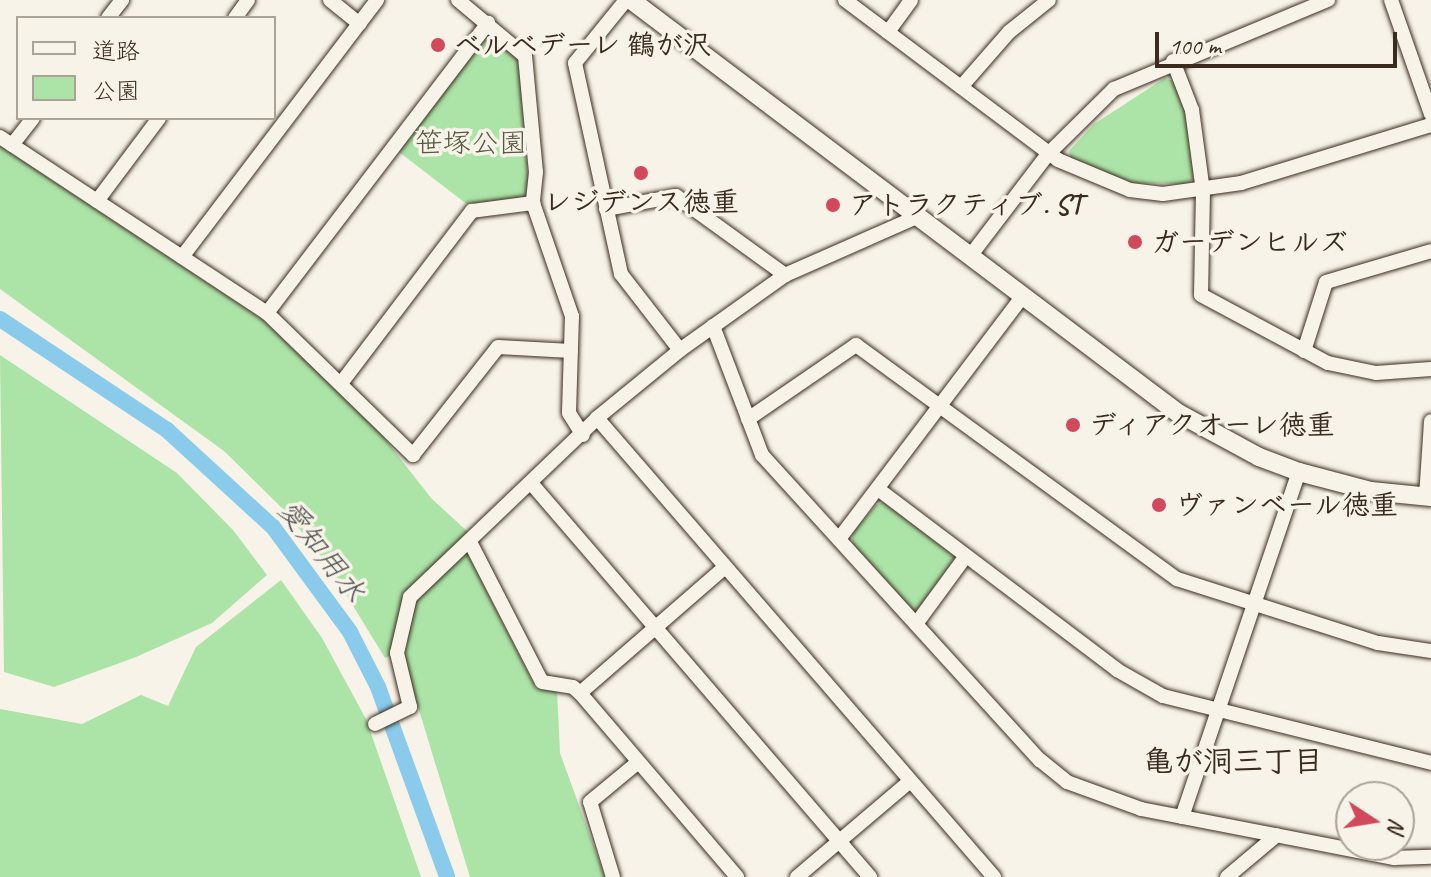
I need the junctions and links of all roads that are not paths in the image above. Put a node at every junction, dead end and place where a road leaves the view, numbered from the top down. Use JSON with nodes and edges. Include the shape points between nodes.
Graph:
{"nodes":[{"id":1,"x":122,"y":0,"type":"edge"},
{"id":2,"x":330,"y":0,"type":"edge"},
{"id":3,"x":377,"y":0,"type":"edge"},
{"id":4,"x":458,"y":0,"type":"edge"},
{"id":5,"x":629,"y":0,"type":"edge"},
{"id":6,"x":845,"y":0,"type":"edge"},
{"id":7,"x":911,"y":0,"type":"edge"},
{"id":8,"x":1049,"y":0,"type":"edge"},
{"id":9,"x":1328,"y":0,"type":"edge"},
{"id":10,"x":1391,"y":0,"type":"edge"},
{"id":11,"x":110,"y":16,"type":"edge"},
{"id":12,"x":488,"y":23,"type":"junction"},
{"id":13,"x":360,"y":24,"type":"junction"},
{"id":14,"x":888,"y":32,"type":"junction"},
{"id":15,"x":1173,"y":61,"type":"junction"},
{"id":16,"x":961,"y":87,"type":"junction"},
{"id":17,"x":1431,"y":114,"type":"edge"},
{"id":18,"x":31,"y":120,"type":"edge"},
{"id":19,"x":158,"y":120,"type":"edge"},
{"id":20,"x":1431,"y":125,"type":"edge"},
{"id":21,"x":6,"y":141,"type":"edge"},
{"id":22,"x":1048,"y":154,"type":"junction"},
{"id":23,"x":1203,"y":191,"type":"junction"},
{"id":24,"x":97,"y":201,"type":"junction"},
{"id":25,"x":533,"y":203,"type":"junction"},
{"id":26,"x":606,"y":209,"type":"junction"},
{"id":27,"x":919,"y":216,"type":"junction"},
{"id":28,"x":1431,"y":251,"type":"edge"},
{"id":29,"x":971,"y":255,"type":"junction"},
{"id":30,"x":182,"y":257,"type":"junction"},
{"id":31,"x":785,"y":275,"type":"junction"},
{"id":32,"x":1023,"y":296,"type":"junction"},
{"id":33,"x":267,"y":313,"type":"junction"},
{"id":34,"x":713,"y":326,"type":"junction"},
{"id":35,"x":680,"y":350,"type":"junction"},
{"id":36,"x":571,"y":351,"type":"junction"},
{"id":37,"x":1304,"y":351,"type":"junction"},
{"id":38,"x":1431,"y":369,"type":"edge"},
{"id":39,"x":342,"y":382,"type":"junction"},
{"id":40,"x":939,"y":406,"type":"junction"},
{"id":41,"x":597,"y":418,"type":"junction"},
{"id":42,"x":748,"y":419,"type":"junction"},
{"id":43,"x":1431,"y":421,"type":"edge"},
{"id":44,"x":583,"y":435,"type":"junction"},
{"id":45,"x":1299,"y":472,"type":"junction"},
{"id":46,"x":531,"y":483,"type":"junction"},
{"id":47,"x":878,"y":489,"type":"junction"},
{"id":48,"x":1429,"y":497,"type":"edge"},
{"id":49,"x":839,"y":539,"type":"junction"},
{"id":50,"x":470,"y":542,"type":"junction"},
{"id":51,"x":966,"y":556,"type":"junction"},
{"id":52,"x":725,"y":567,"type":"junction"},
{"id":53,"x":1254,"y":607,"type":"junction"},
{"id":54,"x":916,"y":624,"type":"junction"},
{"id":55,"x":654,"y":628,"type":"junction"},
{"id":56,"x":1431,"y":651,"type":"edge"},
{"id":57,"x":580,"y":693,"type":"junction"},
{"id":58,"x":1216,"y":712,"type":"junction"},
{"id":59,"x":375,"y":724,"type":"dead end"},
{"id":60,"x":637,"y":763,"type":"junction"},
{"id":61,"x":1431,"y":763,"type":"edge"},
{"id":62,"x":910,"y":781,"type":"junction"},
{"id":63,"x":1182,"y":817,"type":"junction"},
{"id":64,"x":1277,"y":835,"type":"junction"},
{"id":65,"x":838,"y":841,"type":"junction"},
{"id":66,"x":1431,"y":857,"type":"edge"},
{"id":67,"x":613,"y":877,"type":"edge"},
{"id":68,"x":737,"y":877,"type":"edge"},
{"id":69,"x":797,"y":877,"type":"edge"},
{"id":70,"x":870,"y":877,"type":"edge"},
{"id":71,"x":994,"y":877,"type":"edge"},
{"id":72,"x":1227,"y":877,"type":"edge"}],
"edges":[{"from":1,"to":11,"type":"street"},
{"from":2,"to":13,"type":"street"},
{"from":3,"to":13,"type":"street"},
{"from":4,"to":12,"type":"street"},
{"from":5,"to":26,"type":"street","via":[[575,63]]},
{"from":5,"to":27,"type":"street"},
{"from":6,"to":14,"type":"street"},
{"from":7,"to":14,"type":"street"},
{"from":8,"to":16,"type":"street","via":[[1009,32]]},
{"from":9,"to":15,"type":"street"},
{"from":10,"to":17,"type":"street"},
{"from":12,"to":25,"type":"street","via":[[525,56],[536,172]]},
{"from":12,"to":33,"type":"street"},
{"from":13,"to":30,"type":"street"},
{"from":14,"to":16,"type":"street"},
{"from":15,"to":22,"type":"street","via":[[1093,105]]},
{"from":15,"to":23,"type":"street","via":[[1192,110]]},
{"from":16,"to":22,"type":"street"},
{"from":18,"to":21,"type":"street"},
{"from":19,"to":24,"type":"street"},
{"from":20,"to":23,"type":"street"},
{"from":21,"to":24,"type":"street"},
{"from":22,"to":23,"type":"street","via":[[1114,186],[1163,194]]},
{"from":22,"to":29,"type":"street"},
{"from":23,"to":37,"type":"street","via":[[1201,295]]},
{"from":24,"to":30,"type":"street"},
{"from":25,"to":36,"type":"street","via":[[572,316]]},
{"from":25,"to":39,"type":"street","via":[[472,211]]},
{"from":26,"to":31,"type":"street","via":[[676,196]]},
{"from":26,"to":35,"type":"street","via":[[621,274]]},
{"from":27,"to":29,"type":"street"},
{"from":27,"to":31,"type":"street"},
{"from":28,"to":37,"type":"street","via":[[1326,282]]},
{"from":29,"to":32,"type":"street"},
{"from":30,"to":33,"type":"street"},
{"from":31,"to":34,"type":"street"},
{"from":32,"to":40,"type":"street"},
{"from":32,"to":45,"type":"street","via":[[1178,413]]},
{"from":33,"to":39,"type":"street"},
{"from":34,"to":35,"type":"street"},
{"from":34,"to":42,"type":"street"},
{"from":35,"to":41,"type":"street"},
{"from":36,"to":39,"type":"street","via":[[498,347],[413,455]]},
{"from":36,"to":44,"type":"street","via":[[569,413]]},
{"from":37,"to":38,"type":"street","via":[[1328,363],[1376,373]]},
{"from":40,"to":42,"type":"street","via":[[856,345]]},
{"from":40,"to":47,"type":"street"},
{"from":40,"to":53,"type":"street","via":[[1154,566],[1209,594]]},
{"from":41,"to":44,"type":"street"},
{"from":41,"to":52,"type":"street"},
{"from":42,"to":49,"type":"street","via":[[762,455]]},
{"from":43,"to":48,"type":"street"},
{"from":44,"to":46,"type":"street"},
{"from":45,"to":48,"type":"street","via":[[1371,491]]},
{"from":45,"to":53,"type":"street"},
{"from":46,"to":50,"type":"street"},
{"from":46,"to":55,"type":"street"},
{"from":47,"to":49,"type":"street"},
{"from":47,"to":51,"type":"street"},
{"from":49,"to":54,"type":"street"},
{"from":50,"to":57,"type":"street","via":[[542,682]]},
{"from":50,"to":59,"type":"street","via":[[429,577],[406,608],[397,653],[410,707]]},
{"from":51,"to":54,"type":"street"},
{"from":51,"to":58,"type":"street","via":[[1117,670],[1163,696]]},
{"from":52,"to":55,"type":"street"},
{"from":52,"to":62,"type":"street"},
{"from":53,"to":56,"type":"street","via":[[1378,643]]},
{"from":53,"to":58,"type":"street"},
{"from":54,"to":63,"type":"street","via":[[1067,782],[1101,799]]},
{"from":55,"to":57,"type":"street"},
{"from":55,"to":65,"type":"street"},
{"from":57,"to":60,"type":"street"},
{"from":58,"to":61,"type":"street"},
{"from":58,"to":63,"type":"street"},
{"from":60,"to":67,"type":"street","via":[[590,802]]},
{"from":60,"to":68,"type":"street"},
{"from":62,"to":65,"type":"street"},
{"from":62,"to":71,"type":"street"},
{"from":63,"to":64,"type":"street"},
{"from":64,"to":66,"type":"street","via":[[1394,858]]},
{"from":64,"to":72,"type":"street"},
{"from":65,"to":69,"type":"street"},
{"from":65,"to":70,"type":"street"}]}
